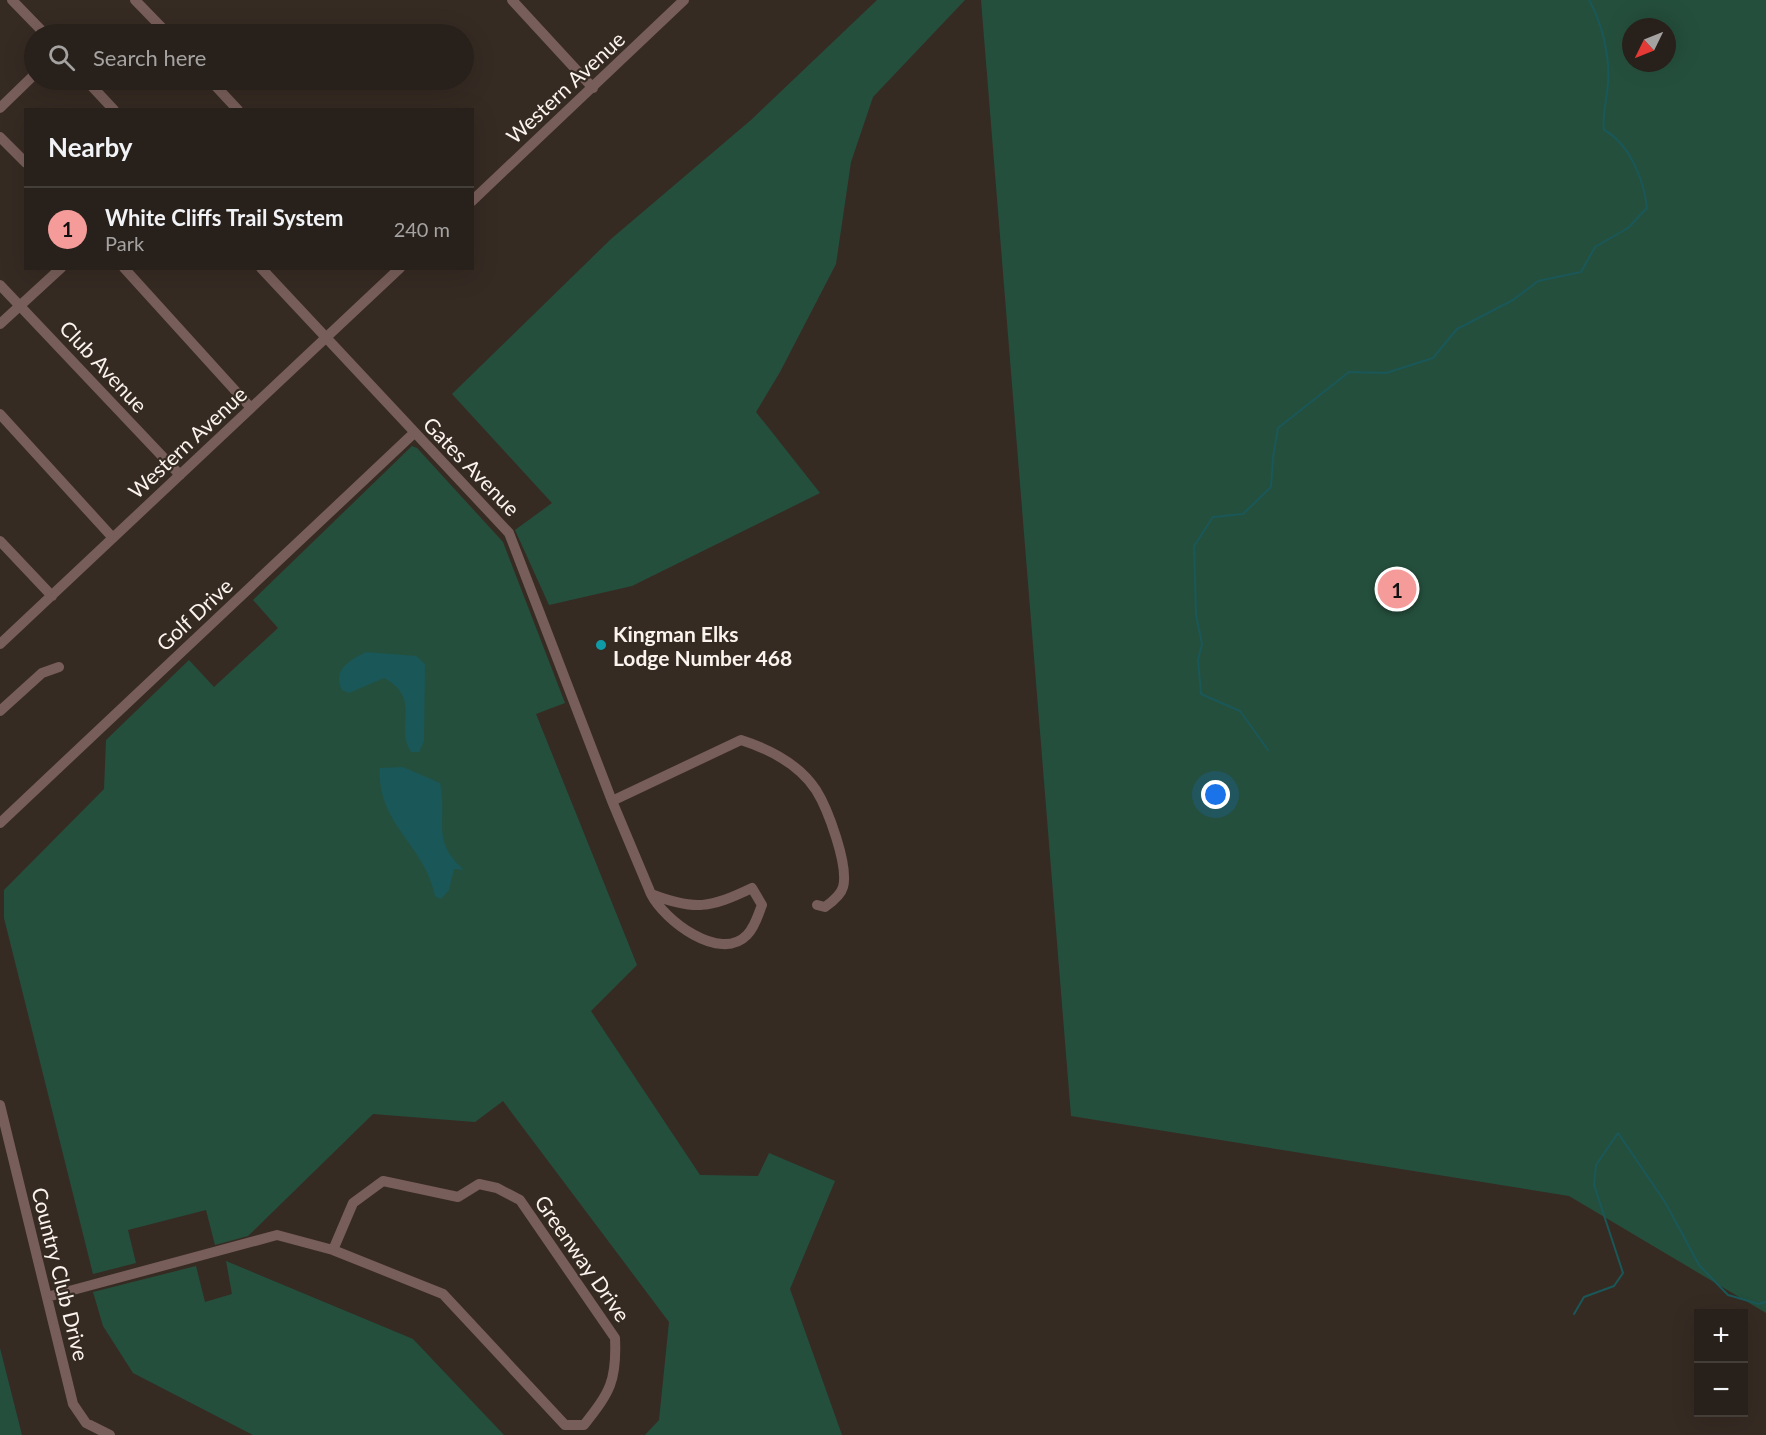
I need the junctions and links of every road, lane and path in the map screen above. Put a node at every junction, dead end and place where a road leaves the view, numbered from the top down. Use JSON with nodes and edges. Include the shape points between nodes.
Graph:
{"nodes":[{"id":1,"x":12,"y":0,"type":"edge"},
{"id":2,"x":135,"y":0,"type":"edge"},
{"id":3,"x":512,"y":0,"type":"edge"},
{"id":4,"x":684,"y":0,"type":"edge"},
{"id":5,"x":35,"y":24,"type":"edge"},
{"id":6,"x":158,"y":24,"type":"edge"},
{"id":7,"x":24,"y":85,"type":"edge"},
{"id":8,"x":593,"y":88,"type":"junction"},
{"id":9,"x":95,"y":90,"type":"edge"},
{"id":10,"x":219,"y":90,"type":"edge"},
{"id":11,"x":0,"y":108,"type":"edge"},
{"id":12,"x":112,"y":108,"type":"edge"},
{"id":13,"x":236,"y":108,"type":"edge"},
{"id":14,"x":0,"y":136,"type":"edge"},
{"id":15,"x":24,"y":162,"type":"edge"},
{"id":16,"x":474,"y":199,"type":"edge"},
{"id":17,"x":59,"y":270,"type":"edge"},
{"id":18,"x":126,"y":270,"type":"edge"},
{"id":19,"x":263,"y":270,"type":"edge"},
{"id":20,"x":387,"y":273,"type":"edge"},
{"id":21,"x":0,"y":285,"type":"edge"},
{"id":22,"x":20,"y":306,"type":"junction"},
{"id":23,"x":0,"y":324,"type":"edge"},
{"id":24,"x":325,"y":337,"type":"junction"},
{"id":25,"x":251,"y":408,"type":"junction"},
{"id":26,"x":0,"y":414,"type":"edge"},
{"id":27,"x":414,"y":433,"type":"junction"},
{"id":28,"x":180,"y":475,"type":"junction"},
{"id":29,"x":113,"y":538,"type":"junction"},
{"id":30,"x":0,"y":541,"type":"edge"},
{"id":31,"x":51,"y":596,"type":"junction"},
{"id":32,"x":0,"y":644,"type":"edge"},
{"id":33,"x":59,"y":667,"type":"dead end"},
{"id":34,"x":0,"y":711,"type":"edge"},
{"id":35,"x":612,"y":801,"type":"junction"},
{"id":36,"x":1,"y":821,"type":"edge"},
{"id":37,"x":651,"y":894,"type":"junction"},
{"id":38,"x":817,"y":905,"type":"dead end"},
{"id":39,"x":0,"y":1105,"type":"edge"},
{"id":40,"x":333,"y":1250,"type":"junction"},
{"id":41,"x":46,"y":1298,"type":"junction"},
{"id":42,"x":110,"y":1435,"type":"edge"}],
"edges":[{"from":1,"to":5,"type":"street"},
{"from":2,"to":6,"type":"street"},
{"from":3,"to":8,"type":"street"},
{"from":4,"to":8,"type":"street","name":"Western Avenue"},
{"from":7,"to":11,"type":"street"},
{"from":8,"to":16,"type":"street","name":"Western Avenue"},
{"from":9,"to":12,"type":"street"},
{"from":10,"to":13,"type":"street"},
{"from":14,"to":15,"type":"street"},
{"from":17,"to":22,"type":"street"},
{"from":18,"to":25,"type":"street"},
{"from":19,"to":24,"type":"street","name":"Gates Avenue"},
{"from":20,"to":24,"type":"street","name":"Western Avenue"},
{"from":21,"to":22,"type":"street","name":"Club Avenue"},
{"from":22,"to":23,"type":"street"},
{"from":22,"to":28,"type":"street","name":"Club Avenue"},
{"from":24,"to":25,"type":"street","name":"Western Avenue"},
{"from":24,"to":27,"type":"street","name":"Gates Avenue"},
{"from":25,"to":28,"type":"street","name":"Western Avenue"},
{"from":26,"to":29,"type":"street"},
{"from":27,"to":35,"type":"street","name":"Gates Avenue","via":[[509,533]]},
{"from":27,"to":36,"type":"street","name":"Golf Drive"},
{"from":28,"to":29,"type":"street","name":"Western Avenue"},
{"from":29,"to":31,"type":"street","name":"Western Avenue"},
{"from":30,"to":31,"type":"street"},
{"from":31,"to":32,"type":"street","name":"Western Avenue"},
{"from":33,"to":34,"type":"street","via":[[42,673]]},
{"from":35,"to":37,"type":"street","name":"Gates Avenue"},
{"from":35,"to":38,"type":"street","via":[[741,740],[769,749],[816,790],[845,872],[843,889],[825,907]]},
{"from":37,"to":37,"type":"street","name":"Gates Avenue","via":[[689,907],[704,907],[752,888],[762,905],[748,934],[736,942],[721,943],[673,922]]},
{"from":39,"to":41,"type":"street","name":"Country Club Drive"},
{"from":40,"to":40,"type":"street","name":"Greenway Drive","via":[[353,1203],[383,1181],[458,1197],[479,1184],[520,1200],[615,1338],[616,1366],[607,1395],[584,1425],[565,1425],[443,1294]]},
{"from":40,"to":41,"type":"street","name":"Greenway Drive","via":[[277,1235]]},
{"from":41,"to":42,"type":"street","name":"Country Club Drive","via":[[74,1404],[86,1423]]}]}
